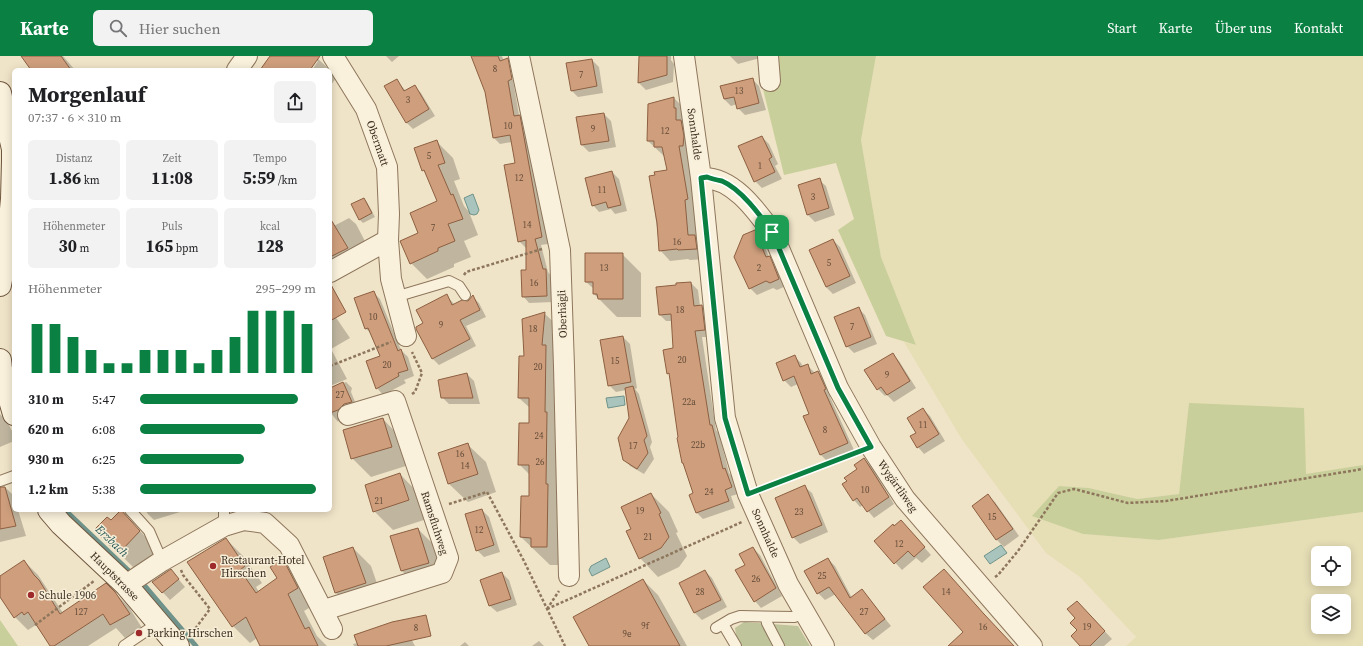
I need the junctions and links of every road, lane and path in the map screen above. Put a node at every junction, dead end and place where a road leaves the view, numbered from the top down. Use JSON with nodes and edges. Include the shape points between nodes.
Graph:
{"nodes":[{"id":1,"x":246,"y":56,"type":"edge"},
{"id":2,"x":333,"y":56,"type":"edge"},
{"id":3,"x":519,"y":56,"type":"edge"},
{"id":4,"x":684,"y":56,"type":"edge"},
{"id":5,"x":768,"y":56,"type":"edge"},
{"id":6,"x":238,"y":68,"type":"edge"},
{"id":7,"x":770,"y":81,"type":"dead end"},
{"id":8,"x":0,"y":93,"type":"edge"},
{"id":9,"x":701,"y":178,"type":"junction"},
{"id":10,"x":11,"y":240,"type":"edge"},
{"id":11,"x":388,"y":240,"type":"junction"},
{"id":12,"x":558,"y":244,"type":"junction"},
{"id":13,"x":332,"y":271,"type":"edge"},
{"id":14,"x":455,"y":284,"type":"junction"},
{"id":15,"x":0,"y":285,"type":"edge"},
{"id":16,"x":465,"y":295,"type":"dead end"},
{"id":17,"x":395,"y":297,"type":"junction"},
{"id":18,"x":406,"y":336,"type":"junction"},
{"id":19,"x":332,"y":365,"type":"edge"},
{"id":20,"x":4,"y":366,"type":"edge"},
{"id":21,"x":395,"y":401,"type":"junction"},
{"id":22,"x":12,"y":404,"type":"edge"},
{"id":23,"x":348,"y":415,"type":"dead end"},
{"id":24,"x":871,"y":447,"type":"junction"},
{"id":25,"x":1363,"y":469,"type":"edge"},
{"id":26,"x":12,"y":477,"type":"edge"},
{"id":27,"x":0,"y":481,"type":"edge"},
{"id":28,"x":748,"y":494,"type":"junction"},
{"id":29,"x":431,"y":509,"type":"junction"},
{"id":30,"x":51,"y":512,"type":"edge"},
{"id":31,"x":132,"y":512,"type":"edge"},
{"id":32,"x":758,"y":515,"type":"junction"},
{"id":33,"x":224,"y":518,"type":"edge"},
{"id":34,"x":168,"y":558,"type":"junction"},
{"id":35,"x":109,"y":569,"type":"junction"},
{"id":36,"x":569,"y":576,"type":"joint"},
{"id":37,"x":126,"y":584,"type":"junction"},
{"id":38,"x":980,"y":585,"type":"junction"},
{"id":39,"x":547,"y":609,"type":"junction"},
{"id":40,"x":324,"y":610,"type":"junction"},
{"id":41,"x":805,"y":613,"type":"junction"},
{"id":42,"x":766,"y":618,"type":"junction"},
{"id":43,"x":158,"y":623,"type":"junction"},
{"id":44,"x":35,"y":625,"type":"dead end"},
{"id":45,"x":332,"y":628,"type":"dead end"},
{"id":46,"x":185,"y":642,"type":"edge"},
{"id":47,"x":124,"y":646,"type":"edge"},
{"id":48,"x":565,"y":646,"type":"edge"},
{"id":49,"x":736,"y":646,"type":"edge"},
{"id":50,"x":779,"y":646,"type":"edge"},
{"id":51,"x":824,"y":646,"type":"edge"},
{"id":52,"x":1032,"y":646,"type":"edge"}],
"edges":[{"from":1,"to":6,"type":"street"},
{"from":2,"to":11,"type":"street","name":"Obermatt","via":[[366,109],[387,167],[390,214]]},
{"from":3,"to":12,"type":"street","name":"Oberhägli"},
{"from":4,"to":9,"type":"street","name":"Sonnhalde"},
{"from":5,"to":7,"type":"street"},
{"from":8,"to":10,"type":"main road","via":[[12,149]]},
{"from":9,"to":24,"type":"street","name":"Wygärtliweg","via":[[707,177],[733,188],[759,214],[772,232],[838,388]]},
{"from":9,"to":28,"type":"street","name":"Sonnhalde","via":[[725,418]]},
{"from":10,"to":15,"type":"main road"},
{"from":11,"to":13,"type":"street"},
{"from":11,"to":17,"type":"street","name":"Obermatt"},
{"from":12,"to":14,"type":"path","via":[[466,272]]},
{"from":12,"to":36,"type":"street","name":"Oberhägli"},
{"from":14,"to":16,"type":"lane"},
{"from":14,"to":17,"type":"lane","via":[[449,281]]},
{"from":17,"to":18,"type":"street","name":"Obermatt"},
{"from":18,"to":19,"type":"path"},
{"from":18,"to":21,"type":"path","via":[[422,373],[415,392]]},
{"from":20,"to":22,"type":"main road"},
{"from":21,"to":23,"type":"street"},
{"from":21,"to":29,"type":"street","name":"Ramsfluhweg"},
{"from":24,"to":28,"type":"path"},
{"from":24,"to":38,"type":"street","name":"Wygärtliweg","via":[[905,499]]},
{"from":25,"to":38,"type":"path","via":[[1166,501],[1128,503],[1074,489],[1058,493],[998,575]]},
{"from":26,"to":27,"type":"lane"},
{"from":28,"to":32,"type":"street","name":"Sonnhalde"},
{"from":29,"to":39,"type":"path","via":[[487,492]]},
{"from":29,"to":40,"type":"street","name":"Ramsfluhweg","via":[[448,558],[442,574]]},
{"from":30,"to":35,"type":"main road","name":"Hauptstrasse"},
{"from":31,"to":34,"type":"lane"},
{"from":32,"to":39,"type":"path"},
{"from":32,"to":41,"type":"street","name":"Sonnhalde","via":[[788,584]]},
{"from":33,"to":34,"type":"street"},
{"from":33,"to":40,"type":"street","via":[[265,523],[289,545]]},
{"from":34,"to":37,"type":"street"},
{"from":34,"to":46,"type":"path","via":[[210,609]]},
{"from":35,"to":37,"type":"main road","name":"Hauptstrasse"},
{"from":35,"to":44,"type":"path"},
{"from":36,"to":39,"type":"path"},
{"from":37,"to":43,"type":"main road","name":"Hauptstrasse"},
{"from":38,"to":52,"type":"street","name":"Wygärtliweg"},
{"from":39,"to":48,"type":"path"},
{"from":40,"to":45,"type":"street"},
{"from":41,"to":42,"type":"lane","via":[[794,617]]},
{"from":41,"to":51,"type":"street","name":"Sonnhalde"},
{"from":42,"to":49,"type":"lane","via":[[740,616],[720,626]]},
{"from":42,"to":50,"type":"lane"},
{"from":43,"to":46,"type":"main road","name":"Hauptstrasse"},
{"from":43,"to":47,"type":"lane"}]}
